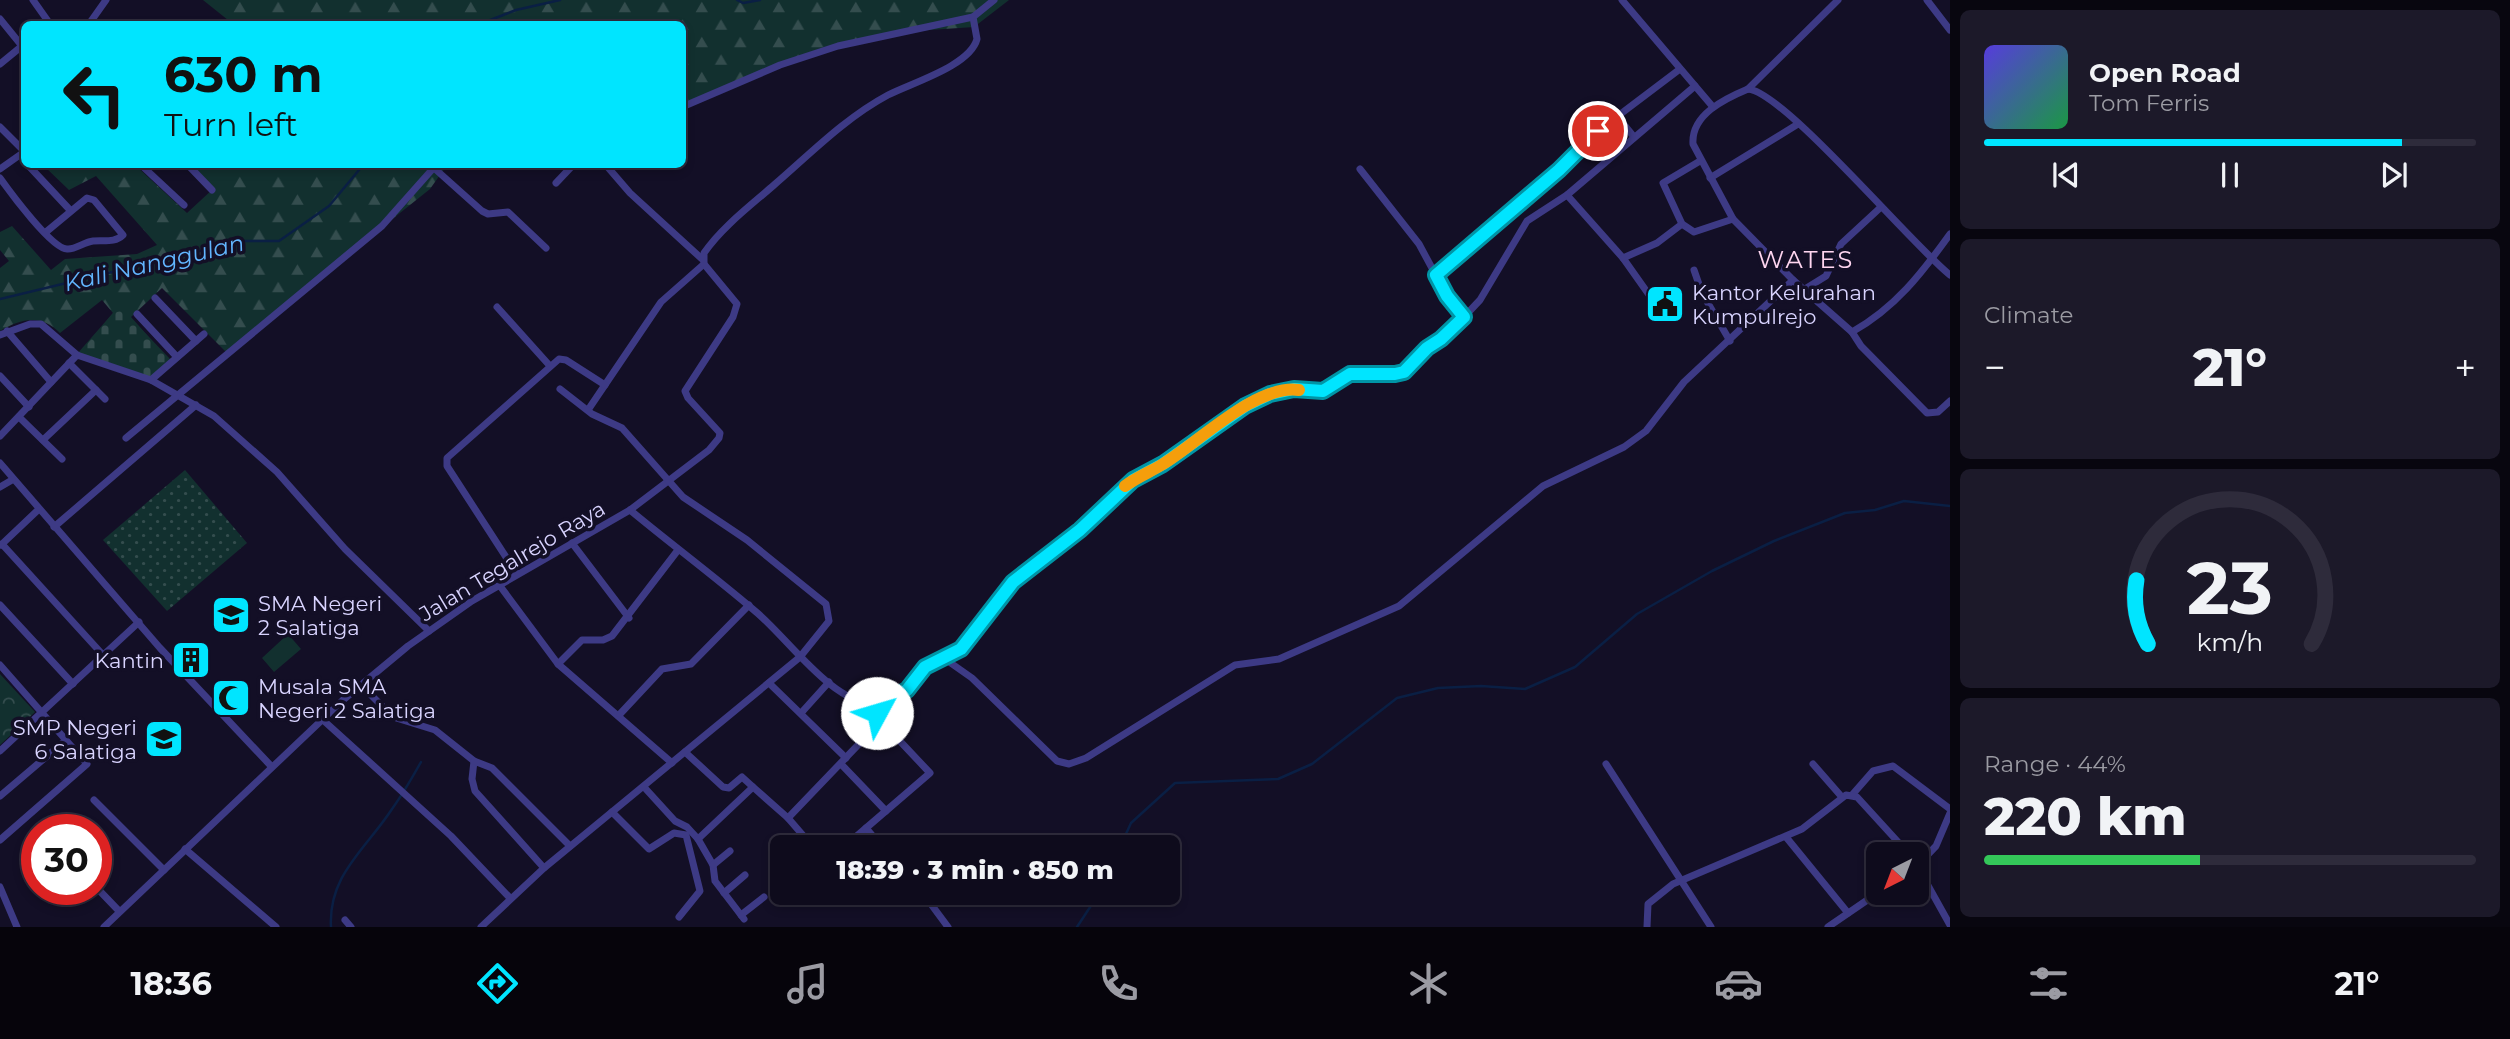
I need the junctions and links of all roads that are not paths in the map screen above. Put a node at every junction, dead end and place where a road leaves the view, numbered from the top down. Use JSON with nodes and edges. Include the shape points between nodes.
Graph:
{"nodes":[{"id":1,"x":33,"y":0,"type":"edge"},
{"id":2,"x":106,"y":0,"type":"edge"},
{"id":3,"x":995,"y":0,"type":"edge"},
{"id":4,"x":1622,"y":0,"type":"edge"},
{"id":5,"x":1838,"y":0,"type":"edge"},
{"id":6,"x":1927,"y":0,"type":"edge"},
{"id":7,"x":973,"y":17,"type":"junction"},
{"id":8,"x":0,"y":19,"type":"edge"},
{"id":9,"x":48,"y":21,"type":"edge"},
{"id":10,"x":91,"y":21,"type":"edge"},
{"id":11,"x":1950,"y":30,"type":"edge"},
{"id":12,"x":21,"y":43,"type":"edge"},
{"id":13,"x":21,"y":47,"type":"edge"},
{"id":14,"x":0,"y":64,"type":"edge"},
{"id":15,"x":1680,"y":69,"type":"junction"},
{"id":16,"x":1695,"y":86,"type":"junction"},
{"id":17,"x":1748,"y":89,"type":"junction"},
{"id":18,"x":686,"y":105,"type":"edge"},
{"id":19,"x":1713,"y":107,"type":"junction"},
{"id":20,"x":1616,"y":116,"type":"junction"},
{"id":21,"x":1797,"y":124,"type":"junction"},
{"id":22,"x":0,"y":127,"type":"edge"},
{"id":23,"x":1634,"y":137,"type":"junction"},
{"id":24,"x":21,"y":153,"type":"edge"},
{"id":25,"x":21,"y":158,"type":"edge"},
{"id":26,"x":1700,"y":161,"type":"junction"},
{"id":27,"x":34,"y":168,"type":"edge"},
{"id":28,"x":144,"y":168,"type":"edge"},
{"id":29,"x":191,"y":168,"type":"edge"},
{"id":30,"x":433,"y":168,"type":"edge"},
{"id":31,"x":437,"y":168,"type":"edge"},
{"id":32,"x":570,"y":168,"type":"edge"},
{"id":33,"x":609,"y":168,"type":"edge"},
{"id":34,"x":0,"y":169,"type":"edge"},
{"id":35,"x":1360,"y":169,"type":"dead end"},
{"id":36,"x":0,"y":178,"type":"edge"},
{"id":37,"x":1710,"y":178,"type":"junction"},
{"id":38,"x":556,"y":183,"type":"dead end"},
{"id":39,"x":212,"y":190,"type":"dead end"},
{"id":40,"x":1567,"y":195,"type":"junction"},
{"id":41,"x":184,"y":205,"type":"dead end"},
{"id":42,"x":1881,"y":207,"type":"junction"},
{"id":43,"x":70,"y":210,"type":"junction"},
{"id":44,"x":1733,"y":219,"type":"junction"},
{"id":45,"x":1682,"y":224,"type":"junction"},
{"id":46,"x":46,"y":232,"type":"junction"},
{"id":47,"x":1950,"y":234,"type":"edge"},
{"id":48,"x":546,"y":248,"type":"dead end"},
{"id":49,"x":1623,"y":258,"type":"junction"},
{"id":50,"x":1932,"y":260,"type":"junction"},
{"id":51,"x":703,"y":261,"type":"junction"},
{"id":52,"x":1694,"y":270,"type":"dead end"},
{"id":53,"x":1436,"y":275,"type":"junction"},
{"id":54,"x":1950,"y":275,"type":"edge"},
{"id":55,"x":1793,"y":280,"type":"junction"},
{"id":56,"x":1805,"y":289,"type":"junction"},
{"id":57,"x":155,"y":298,"type":"dead end"},
{"id":58,"x":1652,"y":299,"type":"dead end"},
{"id":59,"x":497,"y":307,"type":"dead end"},
{"id":60,"x":137,"y":314,"type":"dead end"},
{"id":61,"x":1464,"y":317,"type":"junction"},
{"id":62,"x":1852,"y":332,"type":"junction"},
{"id":63,"x":3,"y":333,"type":"edge"},
{"id":64,"x":204,"y":334,"type":"dead end"},
{"id":65,"x":196,"y":341,"type":"junction"},
{"id":66,"x":1730,"y":341,"type":"junction"},
{"id":67,"x":77,"y":355,"type":"junction"},
{"id":68,"x":177,"y":357,"type":"junction"},
{"id":69,"x":69,"y":363,"type":"junction"},
{"id":70,"x":550,"y":366,"type":"junction"},
{"id":71,"x":0,"y":376,"type":"edge"},
{"id":72,"x":151,"y":380,"type":"junction"},
{"id":73,"x":51,"y":382,"type":"junction"},
{"id":74,"x":605,"y":385,"type":"junction"},
{"id":75,"x":560,"y":389,"type":"dead end"},
{"id":76,"x":96,"y":390,"type":"junction"},
{"id":77,"x":178,"y":394,"type":"junction"},
{"id":78,"x":105,"y":399,"type":"dead end"},
{"id":79,"x":1950,"y":401,"type":"edge"},
{"id":80,"x":196,"y":405,"type":"junction"},
{"id":81,"x":29,"y":407,"type":"junction"},
{"id":82,"x":588,"y":410,"type":"junction"},
{"id":83,"x":19,"y":417,"type":"junction"},
{"id":84,"x":0,"y":436,"type":"edge"},
{"id":85,"x":126,"y":438,"type":"dead end"},
{"id":86,"x":43,"y":440,"type":"junction"},
{"id":87,"x":62,"y":459,"type":"dead end"},
{"id":88,"x":0,"y":463,"type":"edge"},
{"id":89,"x":12,"y":480,"type":"junction"},
{"id":90,"x":667,"y":482,"type":"junction"},
{"id":91,"x":0,"y":487,"type":"edge"},
{"id":92,"x":38,"y":510,"type":"junction"},
{"id":93,"x":630,"y":510,"type":"junction"},
{"id":94,"x":54,"y":527,"type":"junction"},
{"id":95,"x":572,"y":543,"type":"junction"},
{"id":96,"x":1,"y":545,"type":"edge"},
{"id":97,"x":678,"y":550,"type":"junction"},
{"id":98,"x":517,"y":574,"type":"junction"},
{"id":99,"x":500,"y":586,"type":"junction"},
{"id":100,"x":0,"y":605,"type":"edge"},
{"id":101,"x":749,"y":605,"type":"junction"},
{"id":102,"x":629,"y":618,"type":"junction"},
{"id":103,"x":139,"y":622,"type":"junction"},
{"id":104,"x":429,"y":631,"type":"junction"},
{"id":105,"x":103,"y":655,"type":"junction"},
{"id":106,"x":800,"y":657,"type":"junction"},
{"id":107,"x":945,"y":659,"type":"junction"},
{"id":108,"x":558,"y":664,"type":"junction"},
{"id":109,"x":0,"y":665,"type":"edge"},
{"id":110,"x":829,"y":682,"type":"junction"},
{"id":111,"x":769,"y":683,"type":"junction"},
{"id":112,"x":73,"y":684,"type":"junction"},
{"id":113,"x":361,"y":685,"type":"junction"},
{"id":114,"x":878,"y":705,"type":"junction"},
{"id":115,"x":802,"y":712,"type":"junction"},
{"id":116,"x":41,"y":713,"type":"junction"},
{"id":117,"x":620,"y":714,"type":"junction"},
{"id":118,"x":323,"y":720,"type":"junction"},
{"id":119,"x":881,"y":721,"type":"junction"},
{"id":120,"x":66,"y":740,"type":"junction"},
{"id":121,"x":0,"y":751,"type":"edge"},
{"id":122,"x":685,"y":752,"type":"junction"},
{"id":123,"x":474,"y":761,"type":"junction"},
{"id":124,"x":843,"y":761,"type":"junction"},
{"id":125,"x":672,"y":762,"type":"junction"},
{"id":126,"x":1606,"y":764,"type":"dead end"},
{"id":127,"x":1813,"y":764,"type":"dead end"},
{"id":128,"x":271,"y":766,"type":"junction"},
{"id":129,"x":644,"y":787,"type":"junction"},
{"id":130,"x":753,"y":787,"type":"junction"},
{"id":131,"x":1852,"y":795,"type":"junction"},
{"id":132,"x":0,"y":796,"type":"edge"},
{"id":133,"x":1841,"y":796,"type":"junction"},
{"id":134,"x":94,"y":800,"type":"dead end"},
{"id":135,"x":886,"y":811,"type":"junction"},
{"id":136,"x":1950,"y":811,"type":"edge"},
{"id":137,"x":612,"y":812,"type":"junction"},
{"id":138,"x":788,"y":818,"type":"junction"},
{"id":139,"x":866,"y":828,"type":"junction"},
{"id":140,"x":803,"y":835,"type":"edge"},
{"id":141,"x":858,"y":835,"type":"edge"},
{"id":142,"x":872,"y":835,"type":"edge"},
{"id":143,"x":1786,"y":837,"type":"junction"},
{"id":144,"x":698,"y":839,"type":"junction"},
{"id":145,"x":0,"y":840,"type":"edge"},
{"id":146,"x":1898,"y":842,"type":"edge"},
{"id":147,"x":570,"y":846,"type":"junction"},
{"id":148,"x":186,"y":849,"type":"junction"},
{"id":149,"x":730,"y":851,"type":"dead end"},
{"id":150,"x":1929,"y":853,"type":"edge"},
{"id":151,"x":713,"y":865,"type":"junction"},
{"id":152,"x":544,"y":868,"type":"junction"},
{"id":153,"x":164,"y":870,"type":"junction"},
{"id":154,"x":745,"y":875,"type":"dead end"},
{"id":155,"x":1680,"y":883,"type":"junction"},
{"id":156,"x":0,"y":887,"type":"edge"},
{"id":157,"x":1929,"y":887,"type":"edge"},
{"id":158,"x":724,"y":893,"type":"junction"},
{"id":159,"x":764,"y":897,"type":"dead end"},
{"id":160,"x":510,"y":898,"type":"junction"},
{"id":161,"x":1866,"y":901,"type":"edge"},
{"id":162,"x":112,"y":904,"type":"edge"},
{"id":163,"x":932,"y":905,"type":"edge"},
{"id":164,"x":119,"y":911,"type":"junction"},
{"id":165,"x":1848,"y":913,"type":"junction"},
{"id":166,"x":679,"y":917,"type":"dead end"},
{"id":167,"x":345,"y":920,"type":"dead end"},
{"id":168,"x":1950,"y":925,"type":"edge"},
{"id":169,"x":17,"y":927,"type":"edge"},
{"id":170,"x":104,"y":927,"type":"edge"},
{"id":171,"x":275,"y":927,"type":"edge"},
{"id":172,"x":351,"y":927,"type":"edge"},
{"id":173,"x":481,"y":927,"type":"edge"},
{"id":174,"x":948,"y":927,"type":"edge"},
{"id":175,"x":1647,"y":927,"type":"edge"},
{"id":176,"x":1711,"y":927,"type":"edge"},
{"id":177,"x":1828,"y":927,"type":"edge"}],
"edges":[{"from":1,"to":9,"type":"street"},
{"from":2,"to":10,"type":"street"},
{"from":3,"to":7,"type":"street"},
{"from":4,"to":15,"type":"street"},
{"from":5,"to":17,"type":"street"},
{"from":6,"to":11,"type":"street"},
{"from":7,"to":18,"type":"street","via":[[838,46]]},
{"from":7,"to":51,"type":"street","via":[[977,39],[969,52],[848,121],[748,208],[707,248]]},
{"from":8,"to":12,"type":"street"},
{"from":13,"to":14,"type":"street"},
{"from":15,"to":16,"type":"street"},
{"from":15,"to":20,"type":"street"},
{"from":16,"to":19,"type":"street"},
{"from":16,"to":23,"type":"street"},
{"from":17,"to":19,"type":"street"},
{"from":17,"to":21,"type":"street","via":[[1763,95]]},
{"from":19,"to":26,"type":"street","via":[[1693,131]]},
{"from":20,"to":23,"type":"street"},
{"from":20,"to":53,"type":"street"},
{"from":21,"to":37,"type":"street"},
{"from":21,"to":42,"type":"street"},
{"from":22,"to":24,"type":"street"},
{"from":23,"to":40,"type":"street"},
{"from":25,"to":34,"type":"street"},
{"from":26,"to":37,"type":"street"},
{"from":26,"to":45,"type":"street","via":[[1663,183]]},
{"from":27,"to":43,"type":"street"},
{"from":28,"to":41,"type":"street"},
{"from":29,"to":39,"type":"street"},
{"from":30,"to":77,"type":"street","via":[[382,226]]},
{"from":31,"to":48,"type":"street","via":[[482,211],[508,212]]},
{"from":32,"to":38,"type":"street"},
{"from":33,"to":51,"type":"street"},
{"from":35,"to":53,"type":"street","via":[[1419,244]]},
{"from":36,"to":46,"type":"street"},
{"from":37,"to":44,"type":"street"},
{"from":40,"to":49,"type":"street"},
{"from":40,"to":61,"type":"street","via":[[1527,221],[1480,300]]},
{"from":42,"to":50,"type":"street"},
{"from":42,"to":56,"type":"street","via":[[1842,244],[1826,276]]},
{"from":43,"to":46,"type":"street"},
{"from":43,"to":46,"type":"street","via":[[91,198],[123,235],[68,250]]},
{"from":44,"to":45,"type":"street","via":[[1694,232]]},
{"from":44,"to":55,"type":"street"},
{"from":45,"to":49,"type":"street","via":[[1657,243]]},
{"from":47,"to":50,"type":"street"},
{"from":49,"to":58,"type":"street"},
{"from":50,"to":54,"type":"street"},
{"from":50,"to":62,"type":"street","via":[[1908,289]]},
{"from":51,"to":74,"type":"street","via":[[661,302]]},
{"from":51,"to":90,"type":"street","name":"Jalan Tegalrejo Raya","via":[[737,304],[685,391],[720,436]]},
{"from":52,"to":66,"type":"street"},
{"from":53,"to":61,"type":"street"},
{"from":55,"to":56,"type":"street"},
{"from":55,"to":66,"type":"street"},
{"from":56,"to":62,"type":"street"},
{"from":57,"to":65,"type":"street"},
{"from":59,"to":70,"type":"street"},
{"from":60,"to":68,"type":"street"},
{"from":61,"to":107,"type":"street","via":[[1404,372],[1350,374],[1323,391],[1294,389],[1245,406],[1133,480],[1080,530],[1013,582],[961,649]]},
{"from":62,"to":79,"type":"street","via":[[1927,413],[1938,412]]},
{"from":63,"to":67,"type":"street","via":[[41,324]]},
{"from":63,"to":73,"type":"street"},
{"from":64,"to":65,"type":"street"},
{"from":65,"to":68,"type":"street"},
{"from":66,"to":107,"type":"street","via":[[1684,382],[1640,435],[1543,486],[1399,607],[1279,659],[1235,664],[1077,762],[1057,761],[972,678]]},
{"from":67,"to":69,"type":"street"},
{"from":67,"to":72,"type":"street"},
{"from":68,"to":72,"type":"street"},
{"from":69,"to":73,"type":"street"},
{"from":69,"to":76,"type":"street"},
{"from":70,"to":74,"type":"street","via":[[563,358]]},
{"from":70,"to":98,"type":"street","via":[[448,456],[446,464]]},
{"from":71,"to":81,"type":"street"},
{"from":72,"to":77,"type":"street"},
{"from":73,"to":81,"type":"street"},
{"from":74,"to":82,"type":"street"},
{"from":75,"to":82,"type":"street"},
{"from":76,"to":78,"type":"street"},
{"from":76,"to":86,"type":"street"},
{"from":77,"to":80,"type":"street"},
{"from":77,"to":85,"type":"street"},
{"from":80,"to":94,"type":"street"},
{"from":80,"to":104,"type":"street","via":[[277,472],[345,549]]},
{"from":81,"to":83,"type":"street"},
{"from":82,"to":90,"type":"street","via":[[622,428]]},
{"from":83,"to":84,"type":"street"},
{"from":83,"to":86,"type":"street"},
{"from":86,"to":87,"type":"street"},
{"from":88,"to":89,"type":"street"},
{"from":89,"to":91,"type":"street"},
{"from":89,"to":92,"type":"street"},
{"from":90,"to":93,"type":"street","name":"Jalan Tegalrejo Raya"},
{"from":90,"to":106,"type":"street","via":[[826,604],[829,621]]},
{"from":92,"to":94,"type":"street"},
{"from":92,"to":96,"type":"street"},
{"from":93,"to":95,"type":"street","name":"Jalan Tegalrejo Raya"},
{"from":93,"to":97,"type":"street"},
{"from":94,"to":103,"type":"street"},
{"from":95,"to":98,"type":"street","name":"Jalan Tegalrejo Raya"},
{"from":95,"to":102,"type":"street"},
{"from":96,"to":105,"type":"street"},
{"from":97,"to":101,"type":"street"},
{"from":97,"to":102,"type":"street"},
{"from":98,"to":99,"type":"street","name":"Jalan Tegalrejo Raya"},
{"from":99,"to":104,"type":"street","name":"Jalan Tegalrejo Raya"},
{"from":99,"to":108,"type":"street"},
{"from":100,"to":112,"type":"street"},
{"from":101,"to":106,"type":"street"},
{"from":101,"to":117,"type":"street","via":[[691,664],[662,669]]},
{"from":102,"to":108,"type":"street","via":[[612,636],[582,640]]},
{"from":103,"to":105,"type":"street"},
{"from":103,"to":128,"type":"street"},
{"from":104,"to":113,"type":"street","name":"Jalan Tegalrejo Raya"},
{"from":105,"to":112,"type":"street"},
{"from":106,"to":110,"type":"street"},
{"from":106,"to":111,"type":"street"},
{"from":107,"to":114,"type":"street","via":[[925,667],[907,690]]},
{"from":108,"to":117,"type":"street"},
{"from":109,"to":116,"type":"street"},
{"from":110,"to":114,"type":"street","via":[[858,701]]},
{"from":110,"to":115,"type":"street"},
{"from":111,"to":115,"type":"street"},
{"from":111,"to":122,"type":"street"},
{"from":112,"to":116,"type":"street"},
{"from":113,"to":118,"type":"street","name":"Jalan Tegalrejo Raya"},
{"from":113,"to":123,"type":"street","via":[[393,717],[435,730]]},
{"from":114,"to":119,"type":"street"},
{"from":115,"to":124,"type":"street"},
{"from":116,"to":120,"type":"street"},
{"from":116,"to":121,"type":"street"},
{"from":117,"to":125,"type":"street"},
{"from":118,"to":128,"type":"street","name":"Jalan Tegalrejo Raya"},
{"from":118,"to":160,"type":"street","via":[[408,796]]},
{"from":119,"to":124,"type":"street"},
{"from":119,"to":135,"type":"street","via":[[930,773]]},
{"from":120,"to":132,"type":"street"},
{"from":120,"to":145,"type":"street","via":[[86,765]]},
{"from":122,"to":125,"type":"street"},
{"from":122,"to":130,"type":"street","via":[[723,788],[742,777]]},
{"from":123,"to":147,"type":"street","via":[[492,768]]},
{"from":123,"to":152,"type":"street","via":[[475,791]]},
{"from":124,"to":135,"type":"street"},
{"from":124,"to":138,"type":"street"},
{"from":125,"to":129,"type":"street"},
{"from":126,"to":155,"type":"street"},
{"from":127,"to":133,"type":"street"},
{"from":128,"to":148,"type":"street","name":"Jalan Tegalrejo Raya"},
{"from":129,"to":137,"type":"street"},
{"from":129,"to":144,"type":"street"},
{"from":130,"to":138,"type":"street"},
{"from":130,"to":144,"type":"street"},
{"from":131,"to":133,"type":"street"},
{"from":131,"to":136,"type":"street","via":[[1873,771],[1893,766]]},
{"from":131,"to":146,"type":"street"},
{"from":133,"to":143,"type":"street"},
{"from":134,"to":153,"type":"street"},
{"from":135,"to":139,"type":"street"},
{"from":136,"to":150,"type":"street"},
{"from":137,"to":147,"type":"street"},
{"from":137,"to":166,"type":"street","via":[[649,849],[674,833],[686,835],[700,891]]},
{"from":138,"to":140,"type":"street"},
{"from":139,"to":141,"type":"street"},
{"from":139,"to":142,"type":"street"},
{"from":143,"to":155,"type":"street"},
{"from":143,"to":165,"type":"street"},
{"from":144,"to":151,"type":"street"},
{"from":147,"to":152,"type":"street"},
{"from":148,"to":153,"type":"street","name":"Jalan Tegalrejo Raya"},
{"from":148,"to":171,"type":"street"},
{"from":149,"to":151,"type":"street"},
{"from":151,"to":158,"type":"street","via":[[715,881]]},
{"from":152,"to":160,"type":"street"},
{"from":153,"to":164,"type":"street","name":"Jalan Tegalrejo Raya"},
{"from":154,"to":158,"type":"street"},
{"from":155,"to":175,"type":"street","via":[[1650,901]]},
{"from":155,"to":176,"type":"street"},
{"from":156,"to":169,"type":"street"},
{"from":157,"to":168,"type":"street"},
{"from":158,"to":159,"type":"street","via":[[743,917]]},
{"from":160,"to":173,"type":"street"},
{"from":161,"to":165,"type":"street"},
{"from":162,"to":164,"type":"street"},
{"from":163,"to":174,"type":"street"},
{"from":164,"to":170,"type":"street","name":"Jalan Tegalrejo Raya"},
{"from":165,"to":177,"type":"street"},
{"from":167,"to":172,"type":"street"}]}
